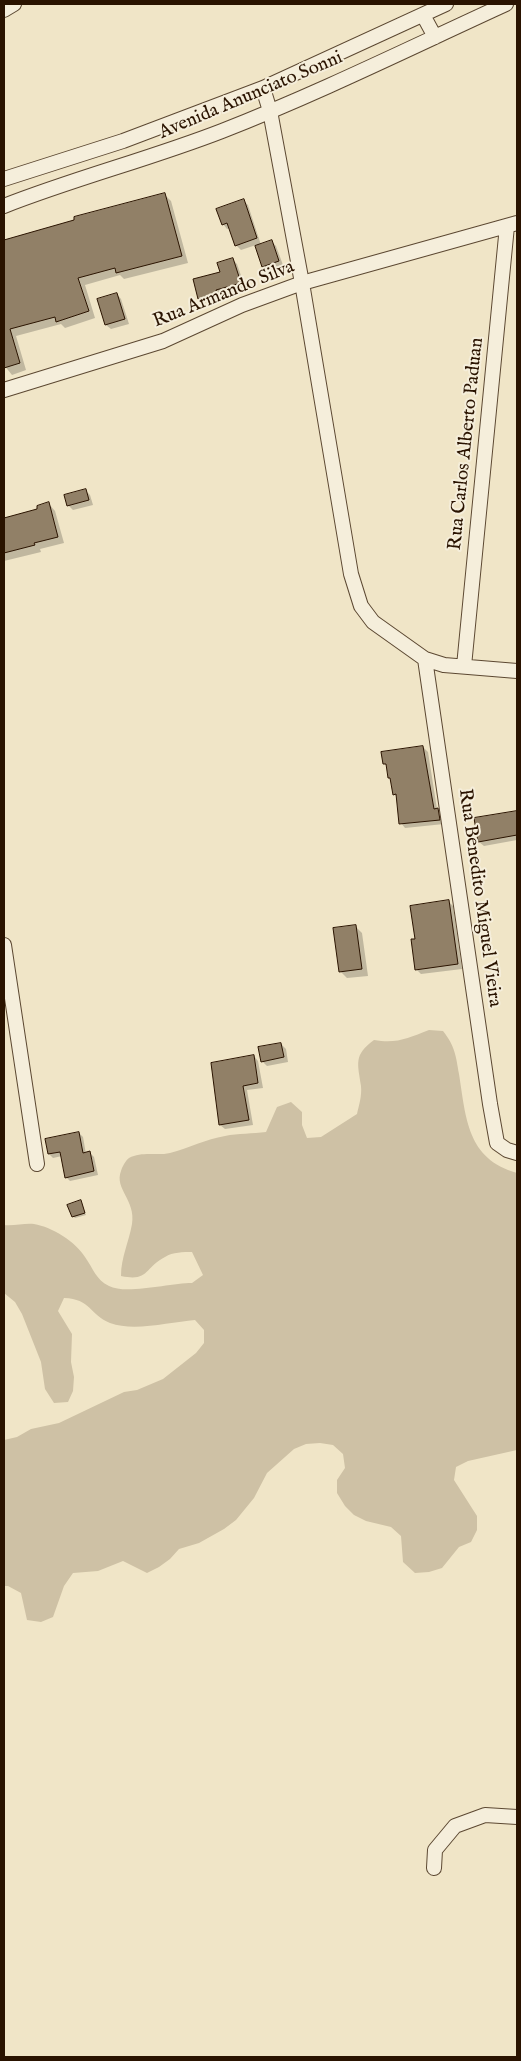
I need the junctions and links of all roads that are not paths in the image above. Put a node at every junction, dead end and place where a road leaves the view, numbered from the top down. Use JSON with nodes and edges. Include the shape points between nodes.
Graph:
{"nodes":[{"id":1,"x":14,"y":4,"type":"edge"},
{"id":2,"x":446,"y":4,"type":"edge"},
{"id":3,"x":506,"y":4,"type":"edge"},
{"id":4,"x":4,"y":10,"type":"edge"},
{"id":5,"x":423,"y":15,"type":"junction"},
{"id":6,"x":435,"y":37,"type":"junction"},
{"id":7,"x":263,"y":88,"type":"junction"},
{"id":8,"x":270,"y":111,"type":"junction"},
{"id":9,"x":4,"y":179,"type":"edge"},
{"id":10,"x":5,"y":201,"type":"edge"},
{"id":11,"x":512,"y":225,"type":"edge"},
{"id":12,"x":302,"y":283,"type":"junction"},
{"id":13,"x":4,"y":390,"type":"edge"},
{"id":14,"x":426,"y":659,"type":"junction"},
{"id":15,"x":464,"y":666,"type":"junction"},
{"id":16,"x":517,"y":671,"type":"edge"},
{"id":17,"x":4,"y":945,"type":"edge"},
{"id":18,"x":517,"y":1153,"type":"edge"},
{"id":19,"x":37,"y":1164,"type":"dead end"},
{"id":20,"x":517,"y":1818,"type":"edge"},
{"id":21,"x":434,"y":1868,"type":"dead end"}],
"edges":[{"from":1,"to":4,"type":"street"},
{"from":2,"to":5,"type":"street","name":"Avenida Anunciato Sonni"},
{"from":3,"to":6,"type":"street","name":"Avenida Anunciato Sonni"},
{"from":5,"to":6,"type":"street"},
{"from":5,"to":7,"type":"street","name":"Avenida Anunciato Sonni"},
{"from":6,"to":8,"type":"street","name":"Avenida Anunciato Sonni"},
{"from":7,"to":8,"type":"street"},
{"from":7,"to":9,"type":"street","name":"Avenida Anunciato Sonni","via":[[123,141]]},
{"from":8,"to":10,"type":"street","name":"Avenida Anunciato Sonni","via":[[151,157]]},
{"from":8,"to":12,"type":"street"},
{"from":11,"to":12,"type":"street","name":"Rua Armando Silva"},
{"from":11,"to":15,"type":"street","name":"Rua Carlos Alberto Paduan"},
{"from":12,"to":13,"type":"street","name":"Rua Armando Silva","via":[[242,305],[163,341]]},
{"from":12,"to":14,"type":"street","via":[[351,574],[361,606],[373,622]]},
{"from":14,"to":15,"type":"street","via":[[444,665]]},
{"from":14,"to":18,"type":"street","name":"Rua Benedito Miguel Vieira","via":[[487,1085],[498,1143]]},
{"from":15,"to":16,"type":"street"},
{"from":17,"to":19,"type":"street"},
{"from":20,"to":21,"type":"street","via":[[485,1815],[455,1826],[435,1850]]}]}
